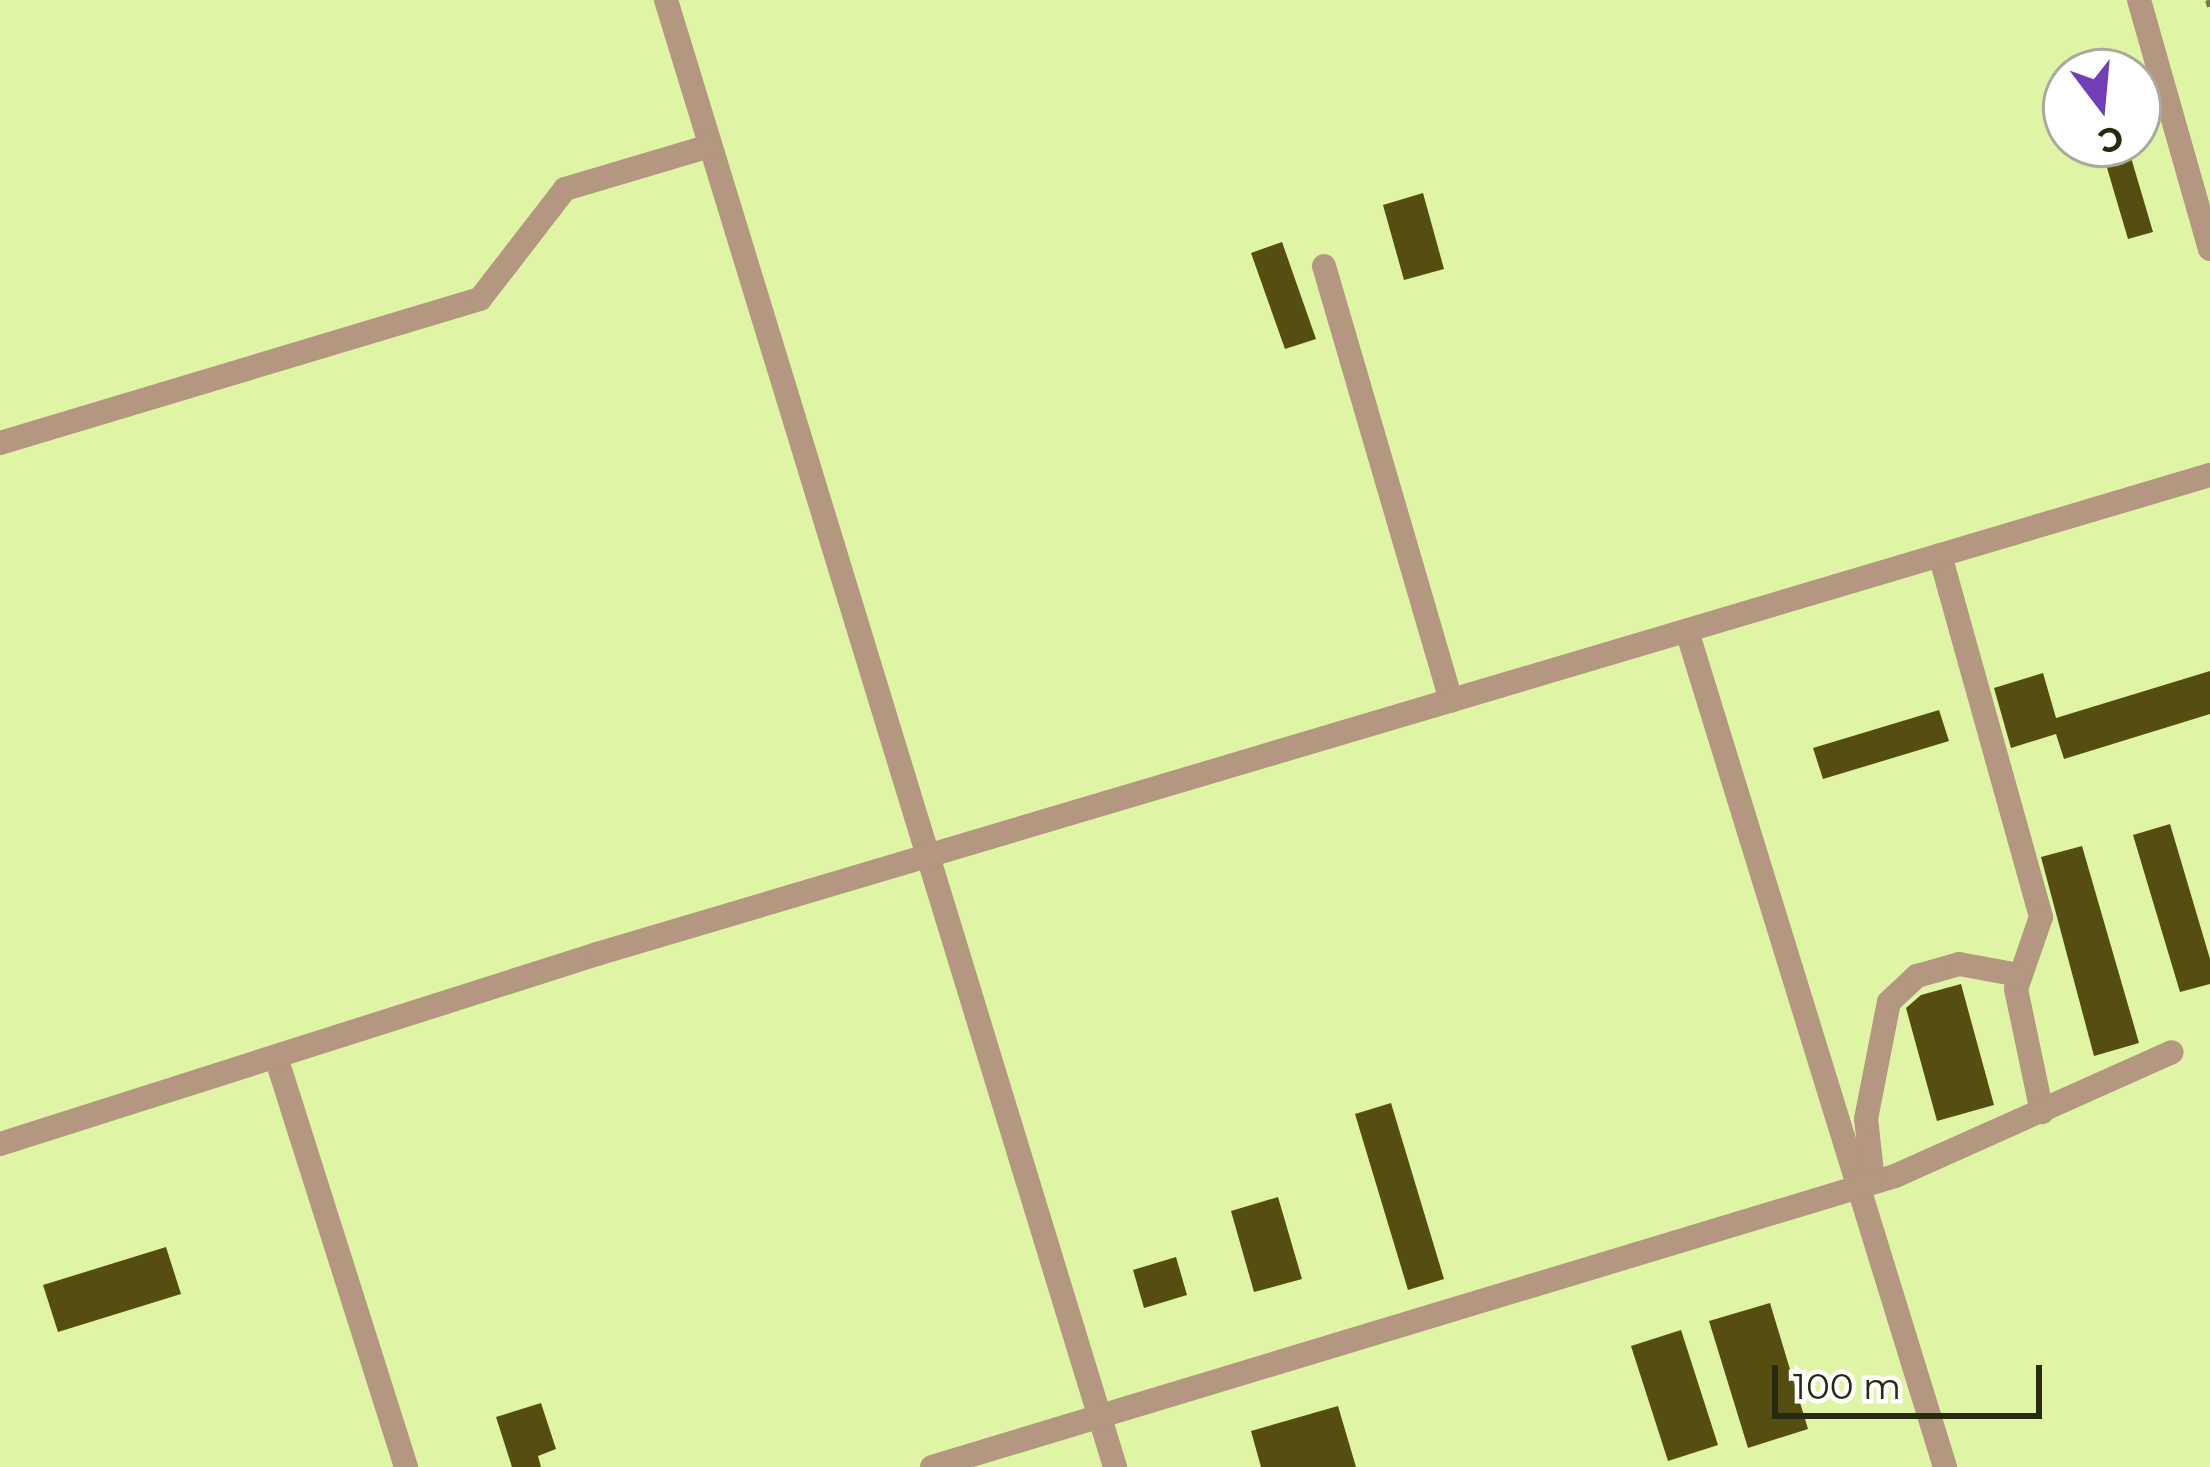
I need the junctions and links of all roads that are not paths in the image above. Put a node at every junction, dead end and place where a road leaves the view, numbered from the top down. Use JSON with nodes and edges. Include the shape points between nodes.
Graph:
{"nodes":[{"id":1,"x":666,"y":0,"type":"edge"},
{"id":2,"x":2139,"y":0,"type":"edge"},
{"id":3,"x":710,"y":146,"type":"junction"},
{"id":4,"x":2210,"y":249,"type":"edge"},
{"id":5,"x":1324,"y":266,"type":"dead end"},
{"id":6,"x":0,"y":443,"type":"edge"},
{"id":7,"x":2210,"y":475,"type":"edge"},
{"id":8,"x":1940,"y":555,"type":"junction"},
{"id":9,"x":1687,"y":631,"type":"junction"},
{"id":10,"x":1451,"y":701,"type":"junction"},
{"id":11,"x":923,"y":858,"type":"junction"},
{"id":12,"x":2019,"y":975,"type":"junction"},
{"id":13,"x":2172,"y":1052,"type":"dead end"},
{"id":14,"x":276,"y":1058,"type":"junction"},
{"id":15,"x":2042,"y":1112,"type":"junction"},
{"id":16,"x":0,"y":1144,"type":"edge"},
{"id":17,"x":1864,"y":1183,"type":"junction"},
{"id":18,"x":1100,"y":1419,"type":"junction"},
{"id":19,"x":406,"y":1467,"type":"edge"},
{"id":20,"x":932,"y":1467,"type":"edge"},
{"id":21,"x":1115,"y":1467,"type":"edge"},
{"id":22,"x":1945,"y":1467,"type":"edge"}],
"edges":[{"from":1,"to":3,"type":"lane"},
{"from":2,"to":4,"type":"lane"},
{"from":3,"to":6,"type":"lane","via":[[565,189],[480,299]]},
{"from":3,"to":11,"type":"lane"},
{"from":5,"to":10,"type":"lane"},
{"from":7,"to":8,"type":"lane"},
{"from":8,"to":9,"type":"lane"},
{"from":8,"to":12,"type":"lane","via":[[2041,917]]},
{"from":9,"to":10,"type":"lane"},
{"from":9,"to":17,"type":"lane"},
{"from":10,"to":11,"type":"lane"},
{"from":11,"to":14,"type":"lane"},
{"from":11,"to":18,"type":"lane"},
{"from":12,"to":15,"type":"lane"},
{"from":12,"to":17,"type":"lane","via":[[1959,964],[1917,976],[1889,1002],[1866,1119]]},
{"from":13,"to":15,"type":"lane"},
{"from":14,"to":16,"type":"lane"},
{"from":14,"to":19,"type":"lane"},
{"from":15,"to":17,"type":"lane"},
{"from":17,"to":18,"type":"lane"},
{"from":17,"to":22,"type":"lane"},
{"from":18,"to":20,"type":"lane"},
{"from":18,"to":21,"type":"lane"}]}
